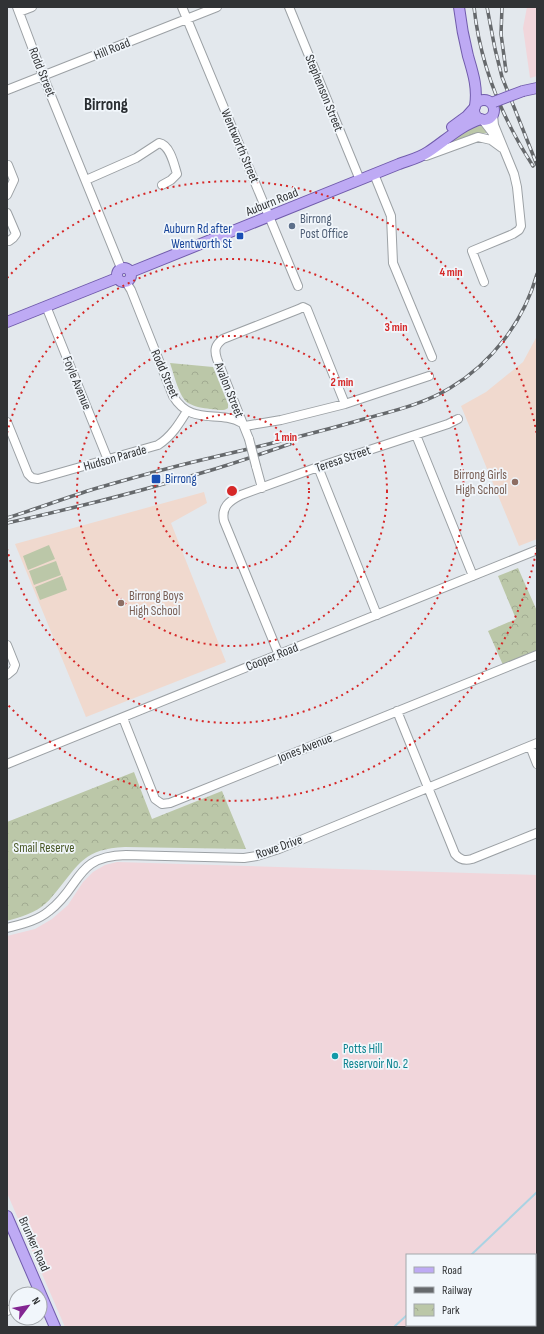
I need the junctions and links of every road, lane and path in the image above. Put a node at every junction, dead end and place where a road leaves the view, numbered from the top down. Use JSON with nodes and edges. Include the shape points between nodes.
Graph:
{"nodes":[{"id":1,"x":32,"y":7,"type":"edge"},
{"id":2,"x":182,"y":7,"type":"edge"},
{"id":3,"x":217,"y":7,"type":"edge"},
{"id":4,"x":289,"y":7,"type":"edge"},
{"id":5,"x":459,"y":7,"type":"edge"},
{"id":6,"x":18,"y":10,"type":"edge"},
{"id":7,"x":187,"y":19,"type":"junction"},
{"id":8,"x":43,"y":76,"type":"junction"},
{"id":9,"x":475,"y":81,"type":"junction"},
{"id":10,"x":7,"y":90,"type":"edge"},
{"id":11,"x":529,"y":91,"type":"edge"},
{"id":12,"x":475,"y":106,"type":"junction"},
{"id":13,"x":492,"y":106,"type":"junction"},
{"id":14,"x":481,"y":119,"type":"junction"},
{"id":15,"x":503,"y":148,"type":"junction"},
{"id":16,"x":414,"y":159,"type":"junction"},
{"id":17,"x":399,"y":164,"type":"junction"},
{"id":18,"x":8,"y":165,"type":"edge"},
{"id":19,"x":374,"y":174,"type":"junction"},
{"id":20,"x":86,"y":180,"type":"junction"},
{"id":21,"x":360,"y":180,"type":"junction"},
{"id":22,"x":162,"y":185,"type":"dead end"},
{"id":23,"x":7,"y":195,"type":"edge"},
{"id":24,"x":7,"y":213,"type":"edge"},
{"id":25,"x":270,"y":216,"type":"junction"},
{"id":26,"x":9,"y":240,"type":"dead end"},
{"id":27,"x":124,"y":275,"type":"junction"},
{"id":28,"x":484,"y":282,"type":"dead end"},
{"id":29,"x":298,"y":286,"type":"dead end"},
{"id":30,"x":46,"y":306,"type":"junction"},
{"id":31,"x":7,"y":322,"type":"edge"},
{"id":32,"x":432,"y":357,"type":"dead end"},
{"id":33,"x":429,"y":376,"type":"dead end"},
{"id":34,"x":345,"y":404,"type":"junction"},
{"id":35,"x":187,"y":411,"type":"junction"},
{"id":36,"x":458,"y":419,"type":"dead end"},
{"id":37,"x":7,"y":422,"type":"edge"},
{"id":38,"x":243,"y":424,"type":"junction"},
{"id":39,"x":416,"y":434,"type":"junction"},
{"id":40,"x":108,"y":460,"type":"junction"},
{"id":41,"x":318,"y":467,"type":"junction"},
{"id":42,"x":262,"y":488,"type":"junction"},
{"id":43,"x":537,"y":550,"type":"edge"},
{"id":44,"x":473,"y":576,"type":"junction"},
{"id":45,"x":378,"y":615,"type":"junction"},
{"id":46,"x":7,"y":645,"type":"edge"},
{"id":47,"x":278,"y":654,"type":"junction"},
{"id":48,"x":537,"y":655,"type":"edge"},
{"id":49,"x":7,"y":675,"type":"edge"},
{"id":50,"x":397,"y":711,"type":"junction"},
{"id":51,"x":123,"y":718,"type":"junction"},
{"id":52,"x":534,"y":745,"type":"edge"},
{"id":53,"x":7,"y":764,"type":"edge"},
{"id":54,"x":537,"y":764,"type":"edge"},
{"id":55,"x":428,"y":788,"type":"junction"},
{"id":56,"x":537,"y":833,"type":"edge"},
{"id":57,"x":7,"y":928,"type":"edge"},
{"id":58,"x":7,"y":1216,"type":"edge"},
{"id":59,"x":37,"y":1286,"type":"edge"},
{"id":60,"x":48,"y":1312,"type":"edge"},
{"id":61,"x":55,"y":1327,"type":"edge"}],
"edges":[{"from":1,"to":6,"type":"street"},
{"from":2,"to":7,"type":"street","name":"Wentworth Street"},
{"from":3,"to":7,"type":"street","name":"Hill Road"},
{"from":4,"to":21,"type":"street","name":"Stephenson Street"},
{"from":5,"to":9,"type":"main road"},
{"from":6,"to":8,"type":"street","name":"Rodd Street"},
{"from":7,"to":8,"type":"street","name":"Hill Road"},
{"from":7,"to":25,"type":"street","name":"Wentworth Street"},
{"from":8,"to":10,"type":"street","name":"Hill Road"},
{"from":8,"to":20,"type":"street","name":"Rodd Street"},
{"from":9,"to":12,"type":"main road"},
{"from":9,"to":13,"type":"main road"},
{"from":11,"to":13,"type":"main road","bridge":true},
{"from":12,"to":13,"type":"main road","via":[[481,100]]},
{"from":12,"to":14,"type":"main road","via":[[475,114]]},
{"from":12,"to":17,"type":"main road","name":"Auburn Road","via":[[464,118]]},
{"from":13,"to":14,"type":"main road","via":[[489,118]]},
{"from":13,"to":15,"type":"street","via":[[494,125]]},
{"from":14,"to":15,"type":"street"},
{"from":14,"to":16,"type":"main road","name":"Auburn Road","via":[[470,123]]},
{"from":15,"to":16,"type":"street","name":"Auburn Road","via":[[491,140],[478,137]]},
{"from":15,"to":28,"type":"street","via":[[517,187],[520,226],[513,234],[472,251]]},
{"from":16,"to":17,"type":"main road","name":"Auburn Road"},
{"from":17,"to":19,"type":"main road","name":"Auburn Road"},
{"from":18,"to":23,"type":"street","via":[[14,180]]},
{"from":19,"to":21,"type":"main road","name":"Auburn Road"},
{"from":19,"to":32,"type":"street","via":[[391,216],[393,263]]},
{"from":20,"to":22,"type":"street","via":[[136,158],[159,143],[166,147],[177,174]]},
{"from":20,"to":27,"type":"street","name":"Rodd Street"},
{"from":21,"to":25,"type":"main road","name":"Auburn Road"},
{"from":24,"to":26,"type":"street","via":[[16,234]]},
{"from":25,"to":27,"type":"main road","name":"Auburn Road"},
{"from":25,"to":29,"type":"street","name":"Wentworth Street"},
{"from":27,"to":30,"type":"main road","name":"Auburn Road"},
{"from":27,"to":35,"type":"street","name":"Rodd Street","via":[[173,396]]},
{"from":30,"to":31,"type":"main road","name":"Auburn Road"},
{"from":30,"to":40,"type":"street","name":"Foyle Avenue"},
{"from":33,"to":34,"type":"street"},
{"from":34,"to":38,"type":"street","via":[[282,420]]},
{"from":34,"to":38,"type":"street","name":"Avalon Street","via":[[307,309],[303,307],[223,339],[217,344],[216,355]]},
{"from":35,"to":38,"type":"street","name":"Rodd Street","via":[[203,416],[232,419]]},
{"from":35,"to":40,"type":"street","name":"Hudson Parade","via":[[172,434],[158,445]]},
{"from":36,"to":39,"type":"street","name":"Teresa Street"},
{"from":37,"to":40,"type":"street","name":"Hudson Parade","via":[[28,474],[32,478],[38,479]]},
{"from":38,"to":42,"type":"street","name":"Avalon Street","bridge":true},
{"from":39,"to":41,"type":"street","name":"Teresa Street"},
{"from":39,"to":44,"type":"street"},
{"from":41,"to":42,"type":"street","name":"Teresa Street"},
{"from":41,"to":45,"type":"street"},
{"from":42,"to":47,"type":"street","name":"Teresa Street","via":[[228,502],[223,512],[224,521]]},
{"from":43,"to":44,"type":"street","name":"Cooper Road"},
{"from":44,"to":45,"type":"street","name":"Cooper Road"},
{"from":45,"to":47,"type":"street","name":"Cooper Road"},
{"from":46,"to":49,"type":"street","via":[[15,665]]},
{"from":47,"to":51,"type":"street","name":"Cooper Road"},
{"from":48,"to":50,"type":"street","name":"Jones Avenue"},
{"from":50,"to":51,"type":"street","name":"Jones Avenue","via":[[170,803],[162,804],[155,799],[151,791]]},
{"from":50,"to":55,"type":"street"},
{"from":51,"to":53,"type":"street","name":"Cooper Road"},
{"from":52,"to":54,"type":"street"},
{"from":52,"to":55,"type":"street","name":"Rowe Drive"},
{"from":55,"to":56,"type":"street","via":[[455,854],[462,860],[467,861]]},
{"from":55,"to":57,"type":"street","name":"Rowe Drive","via":[[256,856],[244,858],[114,855],[99,858],[81,873],[65,896],[50,911],[34,920]]},
{"from":58,"to":59,"type":"main road","name":"Brunker Road"},
{"from":60,"to":61,"type":"main road","name":"Brunker Road"}]}
